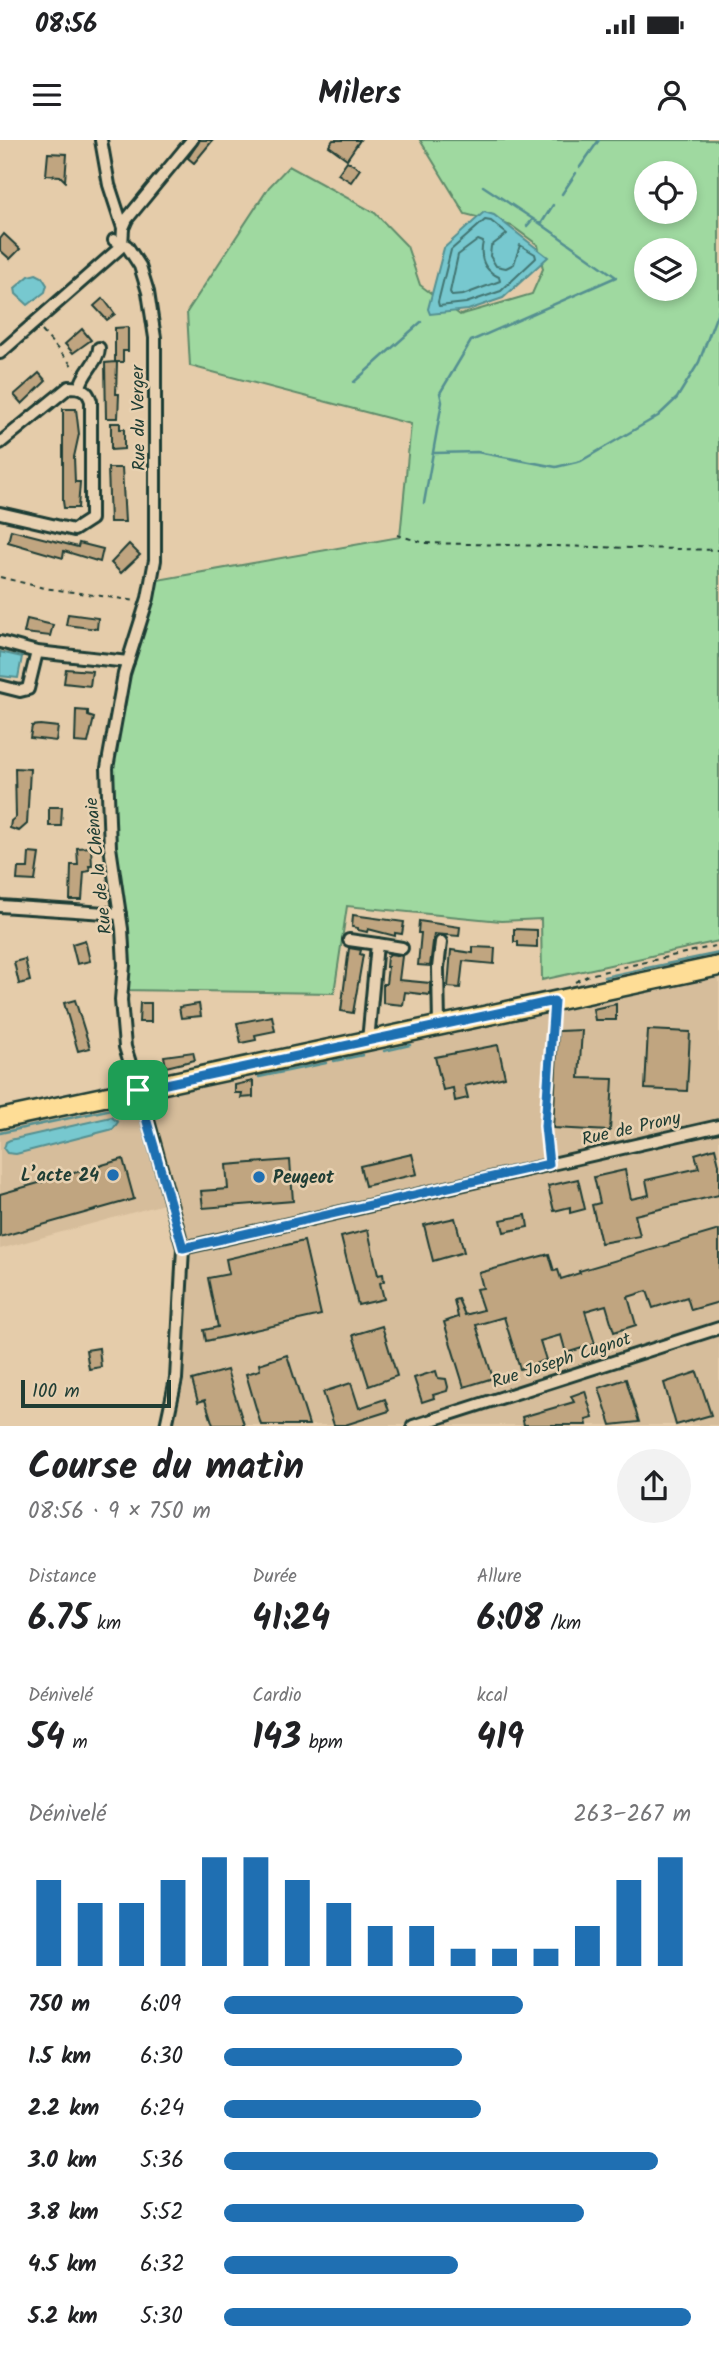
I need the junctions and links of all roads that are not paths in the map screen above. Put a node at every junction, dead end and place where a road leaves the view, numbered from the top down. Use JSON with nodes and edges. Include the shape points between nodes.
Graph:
{"nodes":[{"id":1,"x":101,"y":140,"type":"edge"},
{"id":2,"x":192,"y":140,"type":"edge"},
{"id":3,"x":135,"y":209,"type":"junction"},
{"id":4,"x":117,"y":215,"type":"junction"},
{"id":5,"x":123,"y":228,"type":"junction"},
{"id":6,"x":118,"y":241,"type":"junction"},
{"id":7,"x":99,"y":348,"type":"dead end"},
{"id":8,"x":0,"y":352,"type":"edge"},
{"id":9,"x":81,"y":382,"type":"junction"},
{"id":10,"x":0,"y":443,"type":"edge"},
{"id":11,"x":0,"y":513,"type":"edge"},
{"id":12,"x":147,"y":600,"type":"joint"},
{"id":13,"x":0,"y":642,"type":"edge"},
{"id":14,"x":37,"y":652,"type":"junction"},
{"id":15,"x":128,"y":662,"type":"junction"},
{"id":16,"x":0,"y":686,"type":"edge"},
{"id":17,"x":0,"y":906,"type":"edge"},
{"id":18,"x":120,"y":914,"type":"junction"},
{"id":19,"x":349,"y":940,"type":"dead end"},
{"id":20,"x":441,"y":942,"type":"dead end"},
{"id":21,"x":377,"y":944,"type":"junction"},
{"id":22,"x":402,"y":948,"type":"dead end"},
{"id":23,"x":719,"y":966,"type":"edge"},
{"id":24,"x":554,"y":1001,"type":"junction"},
{"id":25,"x":439,"y":1026,"type":"junction"},
{"id":26,"x":368,"y":1041,"type":"junction"},
{"id":27,"x":138,"y":1090,"type":"junction"},
{"id":28,"x":0,"y":1119,"type":"edge"},
{"id":29,"x":719,"y":1126,"type":"edge"},
{"id":30,"x":549,"y":1164,"type":"junction"},
{"id":31,"x":183,"y":1248,"type":"junction"},
{"id":32,"x":719,"y":1328,"type":"edge"},
{"id":33,"x":166,"y":1426,"type":"edge"},
{"id":34,"x":413,"y":1426,"type":"edge"}],
"edges":[{"from":1,"to":4,"type":"street"},
{"from":2,"to":3,"type":"street"},
{"from":3,"to":4,"type":"street"},
{"from":3,"to":5,"type":"street"},
{"from":4,"to":5,"type":"street"},
{"from":4,"to":6,"type":"street"},
{"from":5,"to":6,"type":"street"},
{"from":6,"to":8,"type":"street","via":[[114,255]]},
{"from":6,"to":12,"type":"street","name":"Rue du Verger","via":[[136,259],[146,283],[155,338],[155,560]]},
{"from":7,"to":9,"type":"street"},
{"from":9,"to":10,"type":"street","via":[[59,393]]},
{"from":9,"to":11,"type":"street","via":[[91,401],[92,519],[74,530]]},
{"from":12,"to":15,"type":"street","name":"Rue de la Chênaie"},
{"from":13,"to":14,"type":"street"},
{"from":14,"to":15,"type":"street"},
{"from":14,"to":16,"type":"street","via":[[28,689]]},
{"from":15,"to":18,"type":"street","name":"Rue de la Chênaie","via":[[107,768],[110,848]]},
{"from":17,"to":18,"type":"street"},
{"from":18,"to":27,"type":"street","name":"Rue de la Chênaie","via":[[122,1024]]},
{"from":19,"to":21,"type":"street"},
{"from":20,"to":25,"type":"street"},
{"from":21,"to":22,"type":"street"},
{"from":21,"to":26,"type":"street"},
{"from":23,"to":24,"type":"main road"},
{"from":24,"to":25,"type":"main road"},
{"from":24,"to":30,"type":"lane","via":[[545,1126]]},
{"from":25,"to":26,"type":"main road"},
{"from":26,"to":27,"type":"main road"},
{"from":27,"to":28,"type":"main road"},
{"from":27,"to":31,"type":"street","name":"Rue de la Chênaie"},
{"from":29,"to":30,"type":"street","name":"Rue de Prony"},
{"from":30,"to":31,"type":"street","name":"Rue de Prony"},
{"from":31,"to":33,"type":"street","name":"Rue de la Chênaie","via":[[176,1379]]},
{"from":32,"to":34,"type":"street","name":"Rue Joseph Cugnot"}]}
